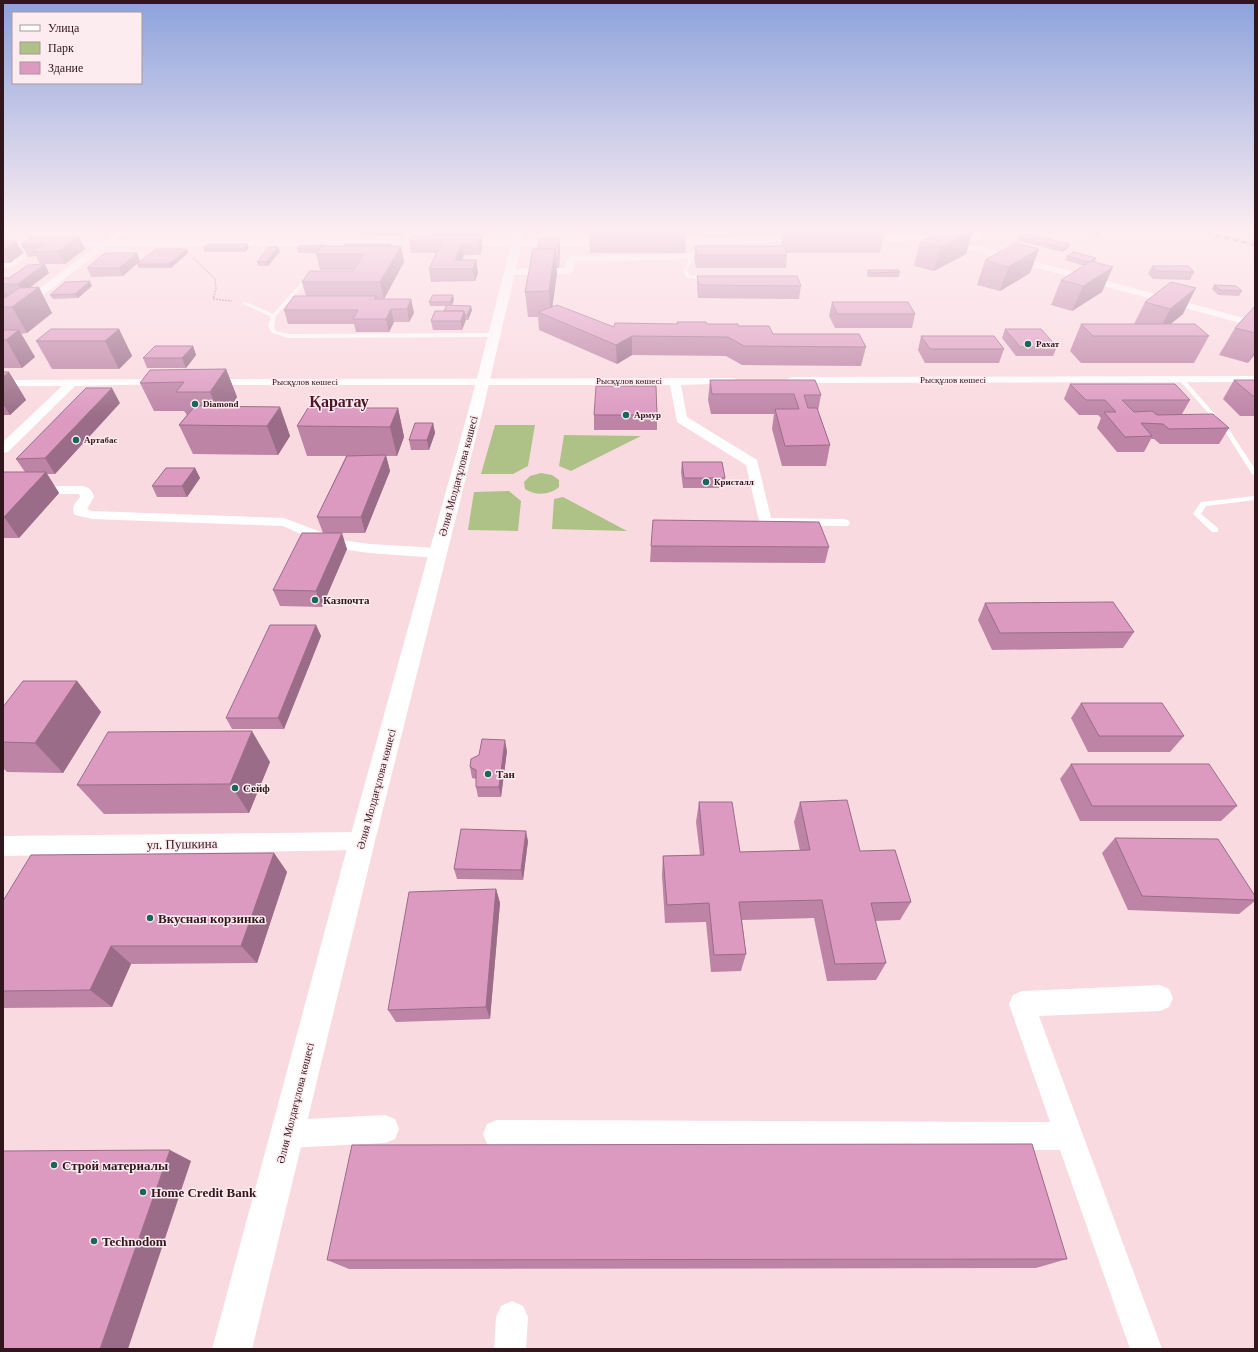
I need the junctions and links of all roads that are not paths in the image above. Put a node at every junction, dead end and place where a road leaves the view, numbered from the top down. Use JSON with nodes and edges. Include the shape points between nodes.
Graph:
{"nodes":[{"id":1,"x":39,"y":293,"type":"edge"},
{"id":2,"x":295,"y":293,"type":"edge"},
{"id":3,"x":504,"y":293,"type":"edge"},
{"id":4,"x":1141,"y":293,"type":"edge"},
{"id":5,"x":244,"y":303,"type":"road end"},
{"id":6,"x":274,"y":316,"type":"junction"},
{"id":7,"x":3,"y":321,"type":"edge"},
{"id":8,"x":1255,"y":324,"type":"edge"},
{"id":9,"x":494,"y":335,"type":"junction"},
{"id":10,"x":1181,"y":379,"type":"junction"},
{"id":11,"x":1255,"y":379,"type":"edge"},
{"id":12,"x":778,"y":380,"type":"edge"},
{"id":13,"x":482,"y":381,"type":"junction"},
{"id":14,"x":675,"y":381,"type":"junction"},
{"id":15,"x":746,"y":381,"type":"edge"},
{"id":16,"x":3,"y":382,"type":"edge"},
{"id":17,"x":73,"y":382,"type":"junction"},
{"id":18,"x":176,"y":382,"type":"edge"},
{"id":19,"x":191,"y":382,"type":"edge"},
{"id":20,"x":3,"y":449,"type":"edge"},
{"id":21,"x":1255,"y":474,"type":"edge"},
{"id":22,"x":3,"y":490,"type":"edge"},
{"id":23,"x":1255,"y":498,"type":"edge"},
{"id":24,"x":843,"y":523,"type":"dead end"},
{"id":25,"x":1215,"y":530,"type":"dead end"},
{"id":26,"x":438,"y":553,"type":"junction"},
{"id":27,"x":362,"y":841,"type":"junction"},
{"id":28,"x":3,"y":846,"type":"edge"},
{"id":29,"x":36,"y":846,"type":"junction"},
{"id":30,"x":25,"y":864,"type":"edge"},
{"id":31,"x":1160,"y":998,"type":"dead end"},
{"id":32,"x":385,"y":1129,"type":"dead end"},
{"id":33,"x":287,"y":1134,"type":"junction"},
{"id":34,"x":497,"y":1134,"type":"dead end"},
{"id":35,"x":1069,"y":1136,"type":"junction"},
{"id":36,"x":512,"y":1317,"type":"dead end"},
{"id":37,"x":232,"y":1349,"type":"edge"},
{"id":38,"x":510,"y":1349,"type":"edge"},
{"id":39,"x":1146,"y":1349,"type":"edge"}],
"edges":[{"from":1,"to":7,"type":"street"},
{"from":2,"to":6,"type":"lane"},
{"from":3,"to":9,"type":"street","name":"Әлия Молдағұлова көшесі"},
{"from":4,"to":8,"type":"street"},
{"from":5,"to":6,"type":"lane"},
{"from":6,"to":9,"type":"lane","via":[[271,326],[274,332],[289,336]]},
{"from":9,"to":13,"type":"street","name":"Әлия Молдағұлова көшесі"},
{"from":10,"to":11,"type":"street","name":"Рысқұлов көшесі"},
{"from":10,"to":12,"type":"street","name":"Рысқұлов көшесі"},
{"from":10,"to":21,"type":"lane","via":[[1228,432]]},
{"from":13,"to":14,"type":"street","name":"Рысқұлов көшесі"},
{"from":13,"to":19,"type":"street","name":"Рысқұлов көшесі"},
{"from":13,"to":26,"type":"street","name":"Әлия Молдағұлова көшесі"},
{"from":14,"to":15,"type":"street","name":"Рысқұлов көшесі"},
{"from":14,"to":24,"type":"street","via":[[681,419],[752,463],[765,522]]},
{"from":16,"to":17,"type":"street"},
{"from":17,"to":18,"type":"street"},
{"from":17,"to":20,"type":"street"},
{"from":22,"to":26,"type":"street","via":[[82,490],[87,497],[80,507],[80,512],[92,515],[284,522],[293,524],[311,535],[344,545]]},
{"from":23,"to":25,"type":"lane","via":[[1204,504],[1197,514]]},
{"from":26,"to":27,"type":"street","name":"Әлия Молдағұлова көшесі"},
{"from":27,"to":29,"type":"street","name":"ул. Пушкина"},
{"from":27,"to":33,"type":"street","name":"Әлия Молдағұлова көшесі"},
{"from":28,"to":29,"type":"street","name":"ул. Пушкина"},
{"from":29,"to":30,"type":"street"},
{"from":31,"to":35,"type":"street","via":[[1022,1004]]},
{"from":32,"to":33,"type":"street"},
{"from":33,"to":37,"type":"street","name":"Әлия Молдағұлова көшесі"},
{"from":34,"to":35,"type":"street"},
{"from":35,"to":39,"type":"street"},
{"from":36,"to":38,"type":"street"}]}
